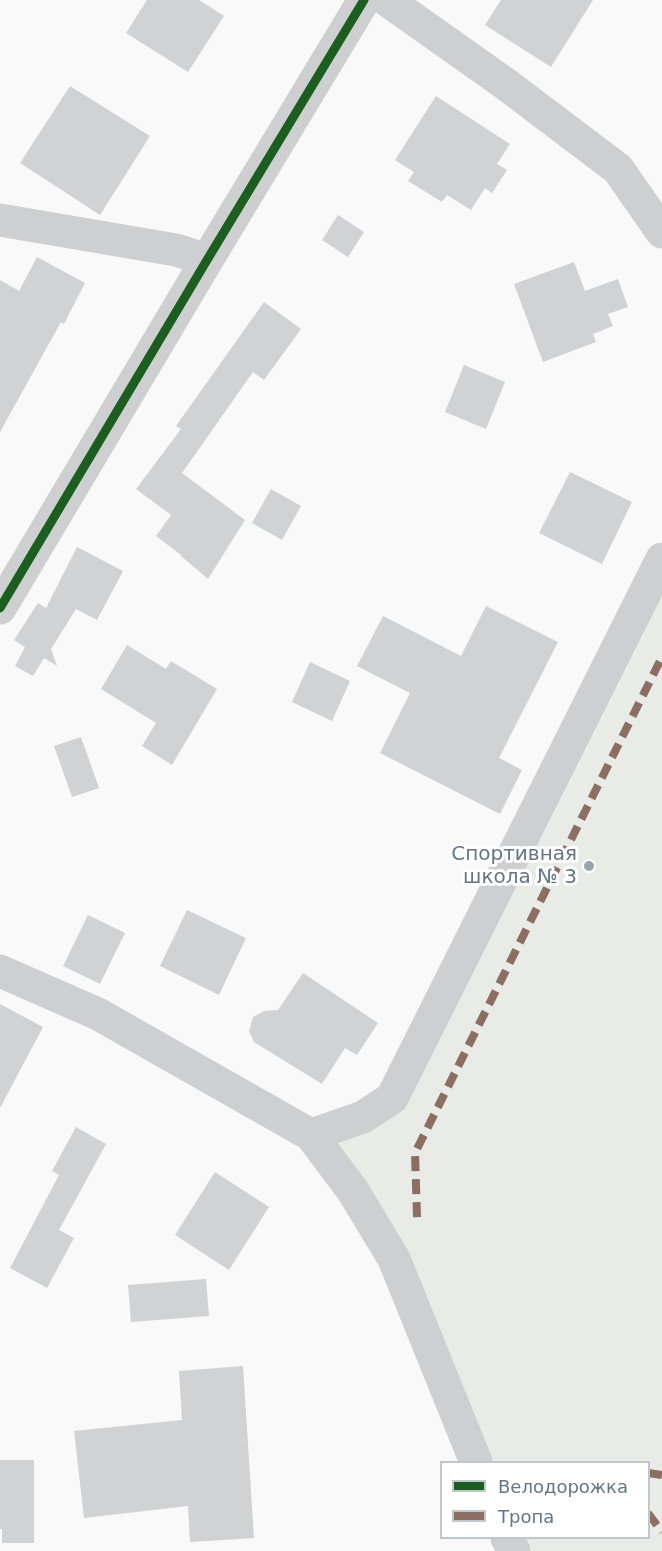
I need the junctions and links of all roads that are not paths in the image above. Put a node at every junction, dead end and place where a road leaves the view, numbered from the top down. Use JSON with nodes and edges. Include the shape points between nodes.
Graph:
{"nodes":[{"id":1,"x":364,"y":0,"type":"edge"},
{"id":2,"x":387,"y":0,"type":"edge"},
{"id":3,"x":0,"y":220,"type":"edge"},
{"id":4,"x":662,"y":232,"type":"edge"},
{"id":5,"x":207,"y":260,"type":"junction"},
{"id":6,"x":662,"y":559,"type":"edge"},
{"id":7,"x":0,"y":608,"type":"edge"},
{"id":8,"x":0,"y":971,"type":"edge"},
{"id":9,"x":311,"y":1135,"type":"junction"},
{"id":10,"x":476,"y":1461,"type":"edge"}],
"edges":[{"from":1,"to":5,"type":"street"},
{"from":2,"to":4,"type":"street","via":[[618,168]]},
{"from":3,"to":5,"type":"street","via":[[176,250]]},
{"from":5,"to":7,"type":"street"},
{"from":6,"to":9,"type":"street","via":[[392,1098],[363,1117]]},
{"from":8,"to":9,"type":"street","via":[[98,1014]]},
{"from":9,"to":10,"type":"street","via":[[353,1191],[394,1259]]}]}
